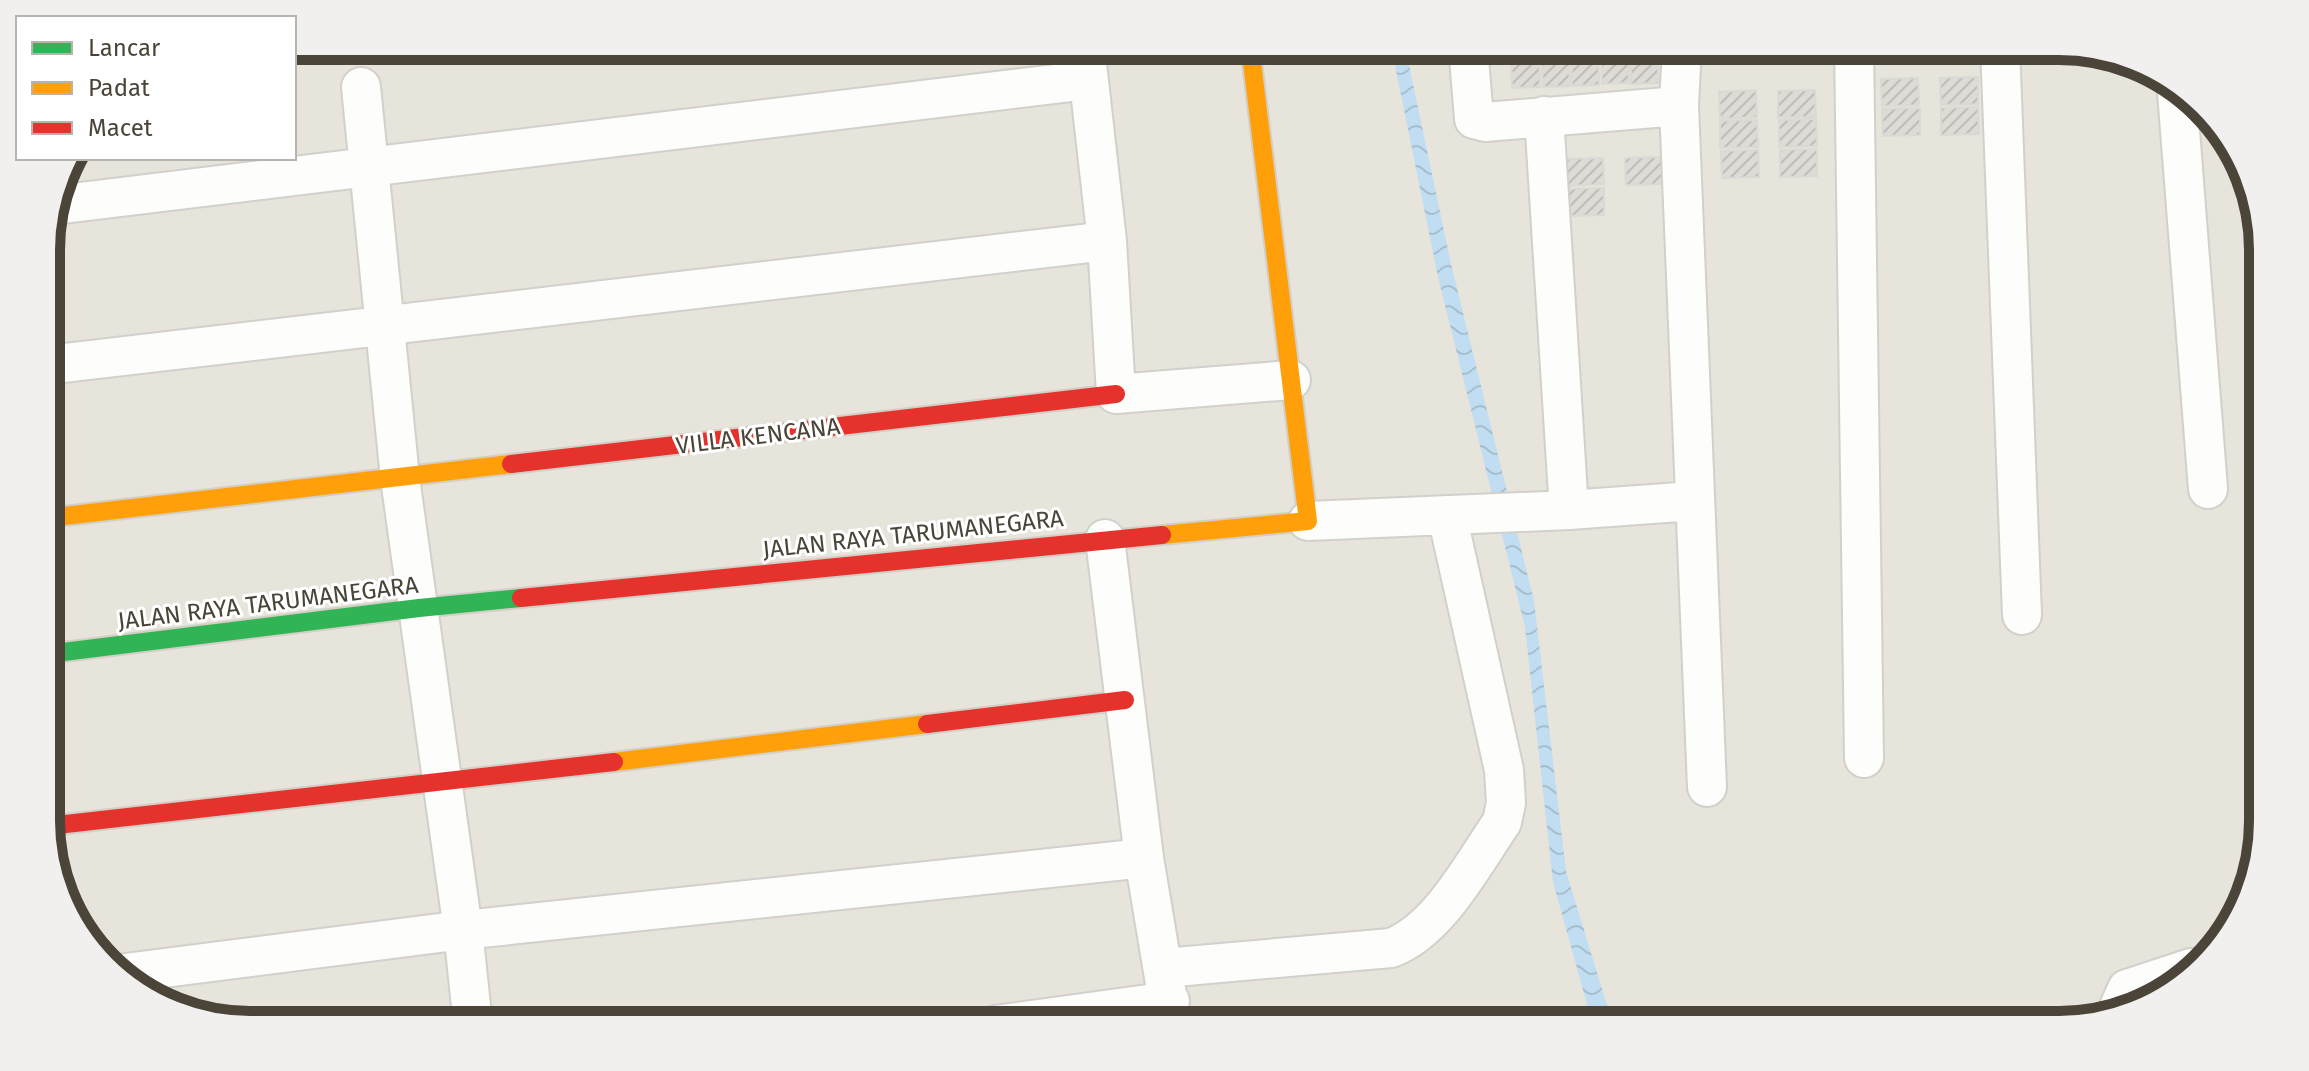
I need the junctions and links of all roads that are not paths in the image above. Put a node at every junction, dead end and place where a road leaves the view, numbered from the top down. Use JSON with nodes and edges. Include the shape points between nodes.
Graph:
{"nodes":[{"id":1,"x":1252,"y":60,"type":"edge"},
{"id":2,"x":1469,"y":60,"type":"edge"},
{"id":3,"x":1681,"y":60,"type":"edge"},
{"id":4,"x":1854,"y":60,"type":"edge"},
{"id":5,"x":2001,"y":60,"type":"edge"},
{"id":6,"x":1086,"y":63,"type":"edge"},
{"id":7,"x":361,"y":87,"type":"dead end"},
{"id":8,"x":2178,"y":102,"type":"edge"},
{"id":9,"x":1679,"y":106,"type":"junction"},
{"id":10,"x":1544,"y":116,"type":"junction"},
{"id":11,"x":369,"y":165,"type":"junction"},
{"id":12,"x":66,"y":204,"type":"edge"},
{"id":13,"x":1107,"y":241,"type":"junction"},
{"id":14,"x":386,"y":324,"type":"junction"},
{"id":15,"x":60,"y":363,"type":"edge"},
{"id":16,"x":1291,"y":380,"type":"junction"},
{"id":17,"x":1116,"y":394,"type":"junction"},
{"id":18,"x":400,"y":478,"type":"junction"},
{"id":19,"x":2208,"y":489,"type":"dead end"},
{"id":20,"x":1693,"y":501,"type":"junction"},
{"id":21,"x":1569,"y":510,"type":"junction"},
{"id":22,"x":1462,"y":514,"type":"junction"},
{"id":23,"x":60,"y":517,"type":"edge"},
{"id":24,"x":1308,"y":521,"type":"junction"},
{"id":25,"x":1105,"y":539,"type":"junction"},
{"id":26,"x":419,"y":608,"type":"junction"},
{"id":27,"x":2022,"y":615,"type":"dead end"},
{"id":28,"x":60,"y":652,"type":"edge"},
{"id":29,"x":1125,"y":700,"type":"junction"},
{"id":30,"x":1864,"y":758,"type":"dead end"},
{"id":31,"x":442,"y":783,"type":"junction"},
{"id":32,"x":1707,"y":787,"type":"dead end"},
{"id":33,"x":60,"y":825,"type":"edge"},
{"id":34,"x":1144,"y":858,"type":"junction"},
{"id":35,"x":463,"y":930,"type":"junction"},
{"id":36,"x":134,"y":972,"type":"edge"},
{"id":37,"x":1169,"y":998,"type":"edge"},
{"id":38,"x":472,"y":1011,"type":"edge"},
{"id":39,"x":1085,"y":1011,"type":"edge"}],
"edges":[{"from":1,"to":16,"type":"street"},
{"from":2,"to":10,"type":"street","via":[[1474,119]]},
{"from":3,"to":9,"type":"street"},
{"from":4,"to":30,"type":"street"},
{"from":5,"to":27,"type":"street"},
{"from":6,"to":11,"type":"street"},
{"from":6,"to":13,"type":"street"},
{"from":7,"to":11,"type":"street"},
{"from":8,"to":19,"type":"street"},
{"from":9,"to":10,"type":"street"},
{"from":9,"to":20,"type":"street"},
{"from":10,"to":21,"type":"street"},
{"from":11,"to":12,"type":"street"},
{"from":11,"to":14,"type":"street"},
{"from":13,"to":14,"type":"street"},
{"from":13,"to":17,"type":"street"},
{"from":14,"to":15,"type":"street"},
{"from":14,"to":18,"type":"street"},
{"from":16,"to":17,"type":"street","name":"VILLA KENCANA"},
{"from":16,"to":24,"type":"street"},
{"from":17,"to":18,"type":"street","name":"VILLA KENCANA"},
{"from":18,"to":23,"type":"street","name":"VILLA KENCANA"},
{"from":18,"to":26,"type":"street"},
{"from":20,"to":21,"type":"street"},
{"from":20,"to":32,"type":"street"},
{"from":21,"to":22,"type":"street"},
{"from":22,"to":24,"type":"street"},
{"from":22,"to":37,"type":"street","via":[[1504,770],[1502,822],[1431,923],[1407,942]]},
{"from":24,"to":25,"type":"street","name":"JALAN RAYA TARUMANEGARA"},
{"from":25,"to":26,"type":"street","name":"JALAN RAYA TARUMANEGARA"},
{"from":25,"to":29,"type":"street"},
{"from":26,"to":28,"type":"street","name":"JALAN RAYA TARUMANEGARA"},
{"from":26,"to":31,"type":"street"},
{"from":29,"to":31,"type":"street"},
{"from":29,"to":34,"type":"street"},
{"from":31,"to":33,"type":"street"},
{"from":31,"to":35,"type":"street"},
{"from":34,"to":35,"type":"street"},
{"from":34,"to":37,"type":"street"},
{"from":35,"to":36,"type":"street"},
{"from":35,"to":38,"type":"street"},
{"from":37,"to":39,"type":"street"}]}
